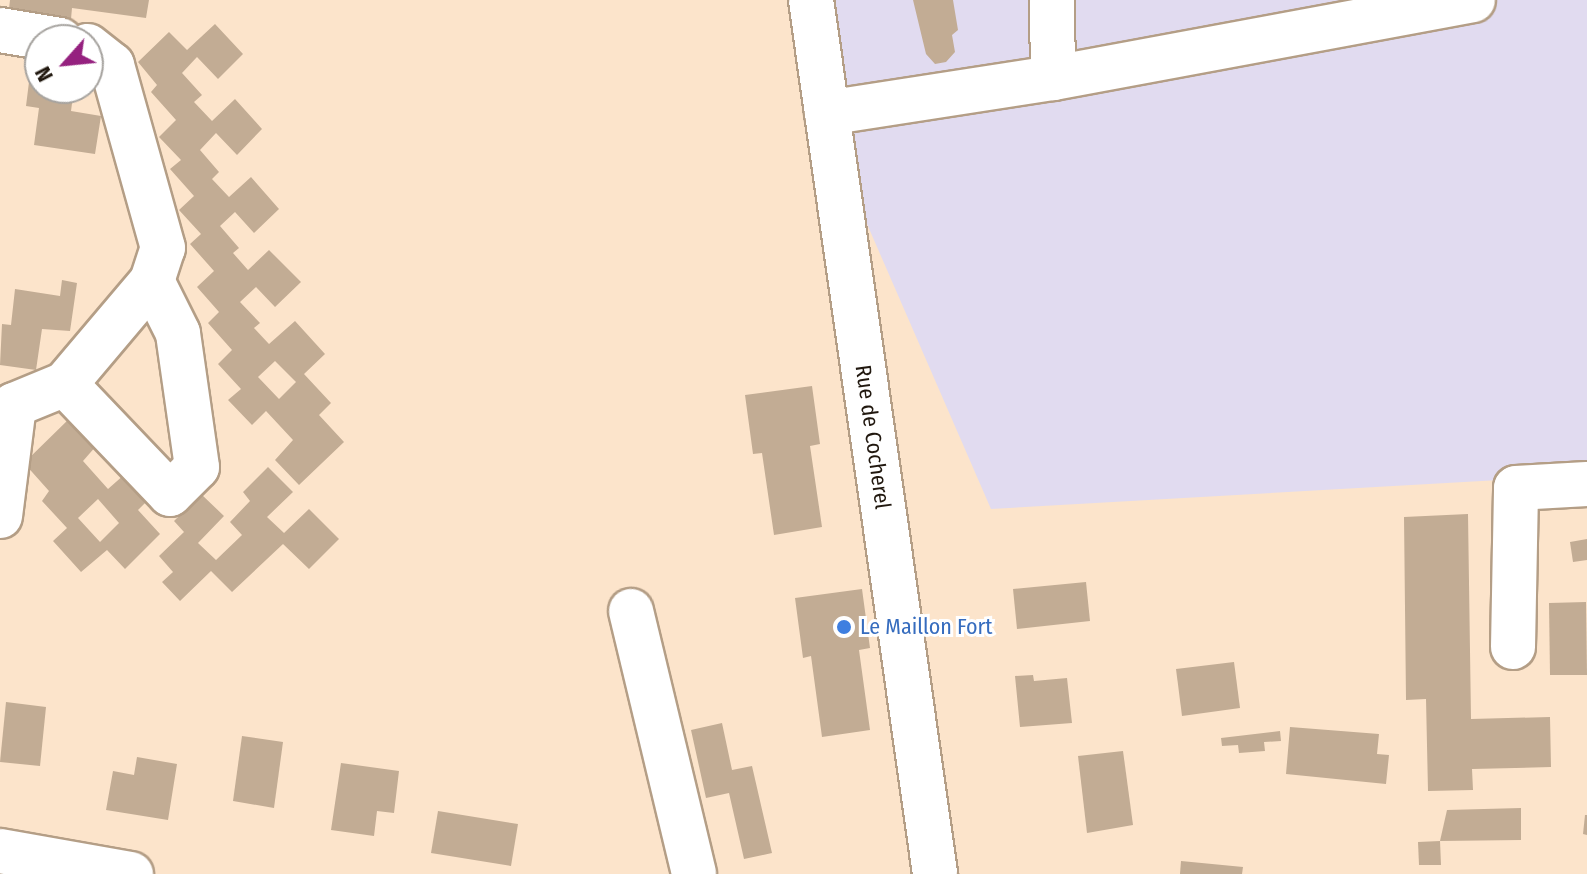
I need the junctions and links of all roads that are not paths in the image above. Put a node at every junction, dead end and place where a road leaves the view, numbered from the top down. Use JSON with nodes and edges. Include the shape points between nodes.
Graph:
{"nodes":[{"id":1,"x":811,"y":0,"type":"edge"},
{"id":2,"x":1052,"y":0,"type":"edge"},
{"id":3,"x":1473,"y":0,"type":"edge"},
{"id":4,"x":0,"y":30,"type":"edge"},
{"id":5,"x":24,"y":34,"type":"edge"},
{"id":6,"x":104,"y":59,"type":"edge"},
{"id":7,"x":1053,"y":78,"type":"junction"},
{"id":8,"x":827,"y":113,"type":"junction"},
{"id":9,"x":152,"y":281,"type":"junction"},
{"id":10,"x":65,"y":384,"type":"junction"},
{"id":11,"x":7,"y":401,"type":"edge"},
{"id":12,"x":1587,"y":484,"type":"edge"},
{"id":13,"x":0,"y":516,"type":"edge"},
{"id":14,"x":631,"y":611,"type":"dead end"},
{"id":15,"x":1513,"y":647,"type":"dead end"},
{"id":16,"x":0,"y":851,"type":"edge"},
{"id":17,"x":131,"y":874,"type":"edge"},
{"id":18,"x":694,"y":874,"type":"edge"},
{"id":19,"x":935,"y":874,"type":"edge"}],
"edges":[{"from":1,"to":8,"type":"street","name":"Rue de Cocherel"},
{"from":2,"to":7,"type":"street"},
{"from":3,"to":7,"type":"street"},
{"from":4,"to":5,"type":"street"},
{"from":6,"to":9,"type":"street","via":[[112,65],[163,248]]},
{"from":7,"to":8,"type":"street"},
{"from":8,"to":19,"type":"street","name":"Rue de Cocherel"},
{"from":9,"to":10,"type":"street"},
{"from":9,"to":10,"type":"street","via":[[178,333],[197,467],[170,494]]},
{"from":10,"to":11,"type":"street"},
{"from":11,"to":13,"type":"street"},
{"from":12,"to":15,"type":"street","via":[[1516,488]]},
{"from":14,"to":18,"type":"street"},
{"from":16,"to":17,"type":"street"}]}
